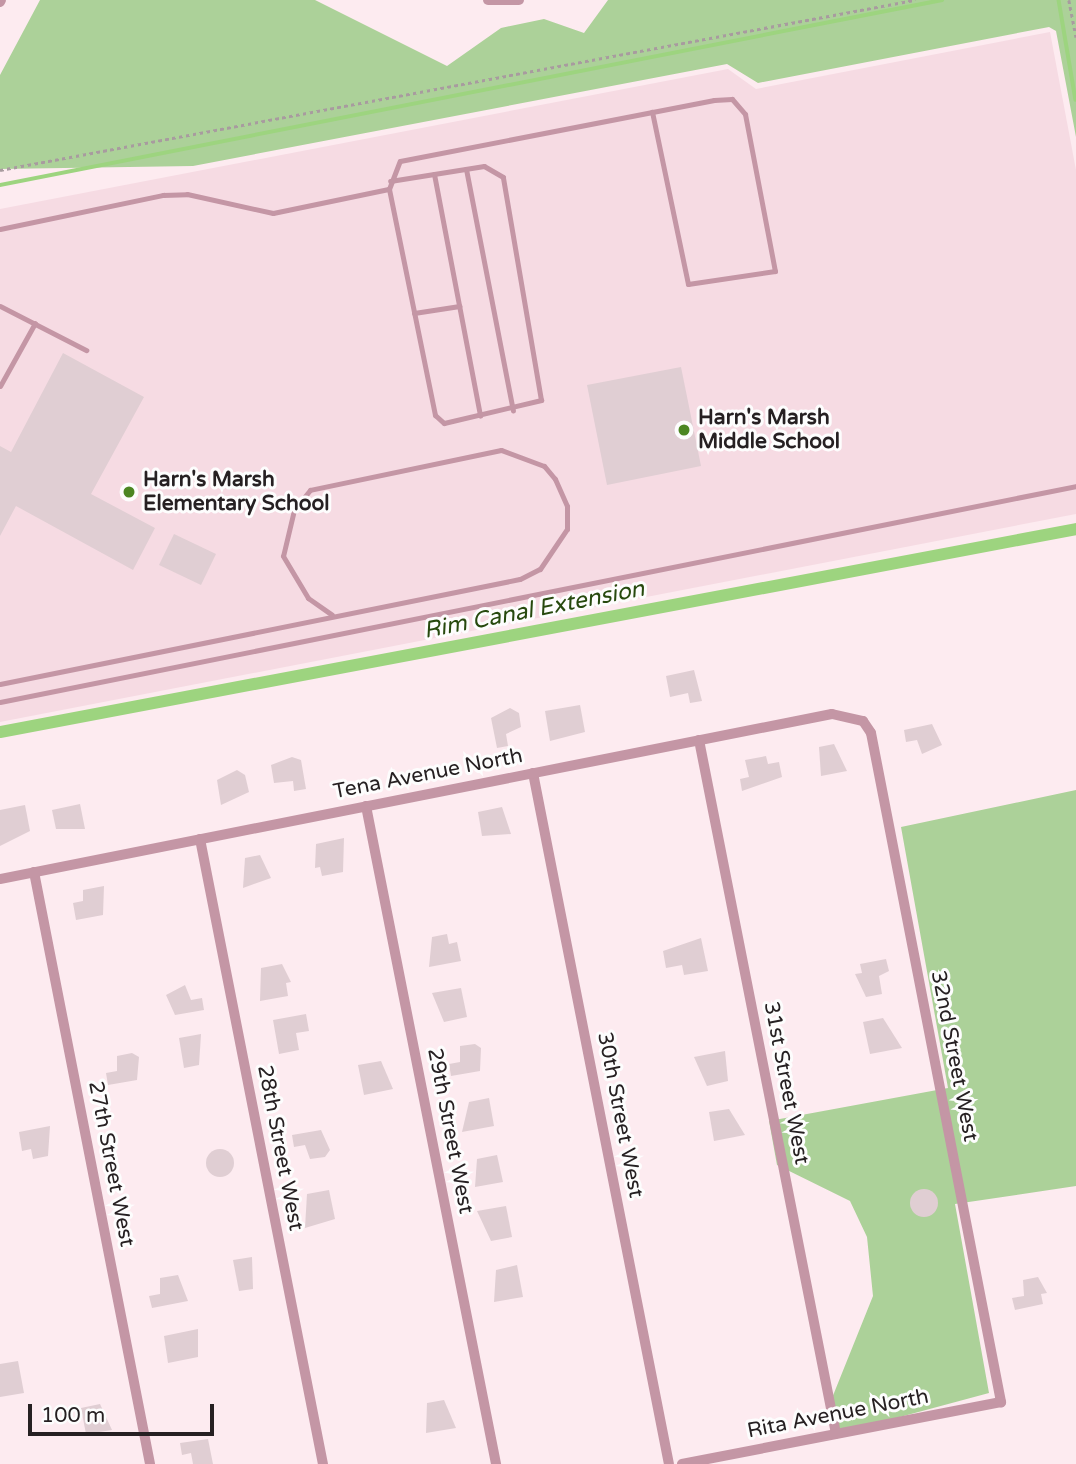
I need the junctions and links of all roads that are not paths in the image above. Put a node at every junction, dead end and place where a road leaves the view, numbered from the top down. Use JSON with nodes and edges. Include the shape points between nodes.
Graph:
{"nodes":[{"id":1,"x":488,"y":0,"type":"edge"},
{"id":2,"x":519,"y":0,"type":"edge"},
{"id":3,"x":652,"y":112,"type":"junction"},
{"id":4,"x":466,"y":169,"type":"junction"},
{"id":5,"x":434,"y":174,"type":"junction"},
{"id":6,"x":390,"y":181,"type":"junction"},
{"id":7,"x":388,"y":190,"type":"junction"},
{"id":8,"x":0,"y":229,"type":"edge"},
{"id":9,"x":459,"y":306,"type":"junction"},
{"id":10,"x":1,"y":308,"type":"edge"},
{"id":11,"x":414,"y":313,"type":"junction"},
{"id":12,"x":35,"y":323,"type":"junction"},
{"id":13,"x":86,"y":350,"type":"dead end"},
{"id":14,"x":0,"y":386,"type":"edge"},
{"id":15,"x":513,"y":410,"type":"junction"},
{"id":16,"x":480,"y":416,"type":"junction"},
{"id":17,"x":1076,"y":486,"type":"edge"},
{"id":18,"x":332,"y":615,"type":"junction"},
{"id":19,"x":0,"y":684,"type":"edge"},
{"id":20,"x":0,"y":702,"type":"edge"},
{"id":21,"x":863,"y":721,"type":"joint"},
{"id":22,"x":699,"y":740,"type":"junction"},
{"id":23,"x":533,"y":773,"type":"junction"},
{"id":24,"x":366,"y":806,"type":"junction"},
{"id":25,"x":200,"y":839,"type":"junction"},
{"id":26,"x":34,"y":872,"type":"junction"},
{"id":27,"x":0,"y":879,"type":"edge"},
{"id":28,"x":1001,"y":1402,"type":"joint"},
{"id":29,"x":836,"y":1434,"type":"junction"},
{"id":30,"x":150,"y":1464,"type":"edge"},
{"id":31,"x":323,"y":1464,"type":"edge"},
{"id":32,"x":496,"y":1464,"type":"edge"},
{"id":33,"x":668,"y":1464,"type":"edge"},
{"id":34,"x":682,"y":1464,"type":"edge"}],
"edges":[{"from":1,"to":2,"type":"street"},
{"from":3,"to":3,"type":"lane","via":[[732,99],[745,114],[775,271],[688,284]]},
{"from":3,"to":6,"type":"lane","via":[[400,161]]},
{"from":4,"to":5,"type":"lane"},
{"from":4,"to":15,"type":"lane"},
{"from":4,"to":15,"type":"lane","via":[[494,168],[505,191],[544,389],[541,400]]},
{"from":5,"to":6,"type":"lane"},
{"from":5,"to":9,"type":"lane"},
{"from":6,"to":7,"type":"lane"},
{"from":7,"to":8,"type":"lane","via":[[272,213],[187,194],[163,195]]},
{"from":7,"to":11,"type":"lane"},
{"from":9,"to":11,"type":"lane"},
{"from":9,"to":16,"type":"lane"},
{"from":10,"to":12,"type":"lane"},
{"from":11,"to":16,"type":"lane","via":[[435,415],[444,423]]},
{"from":12,"to":13,"type":"lane"},
{"from":12,"to":14,"type":"lane"},
{"from":15,"to":16,"type":"lane"},
{"from":17,"to":20,"type":"lane"},
{"from":18,"to":18,"type":"lane","via":[[520,579],[540,569],[566,529],[567,506],[555,480],[544,466],[501,450],[310,490],[294,510],[283,556],[308,598]]},
{"from":18,"to":19,"type":"lane"},
{"from":21,"to":22,"type":"street","name":"Tena Avenue North","via":[[832,714]]},
{"from":21,"to":28,"type":"street","name":"32nd Street West","via":[[871,733]]},
{"from":22,"to":23,"type":"street","name":"Tena Avenue North"},
{"from":22,"to":29,"type":"street","name":"31st Street West"},
{"from":23,"to":24,"type":"street","name":"Tena Avenue North"},
{"from":23,"to":33,"type":"street","name":"30th Street West"},
{"from":24,"to":25,"type":"street","name":"Tena Avenue North"},
{"from":24,"to":32,"type":"street","name":"29th Street West"},
{"from":25,"to":26,"type":"street","name":"Tena Avenue North"},
{"from":25,"to":31,"type":"street","name":"28th Street West"},
{"from":26,"to":27,"type":"street","name":"Tena Avenue North"},
{"from":26,"to":30,"type":"street","name":"27th Street West"},
{"from":28,"to":29,"type":"street","name":"Rita Avenue North"},
{"from":29,"to":34,"type":"street","name":"Rita Avenue North"}]}
